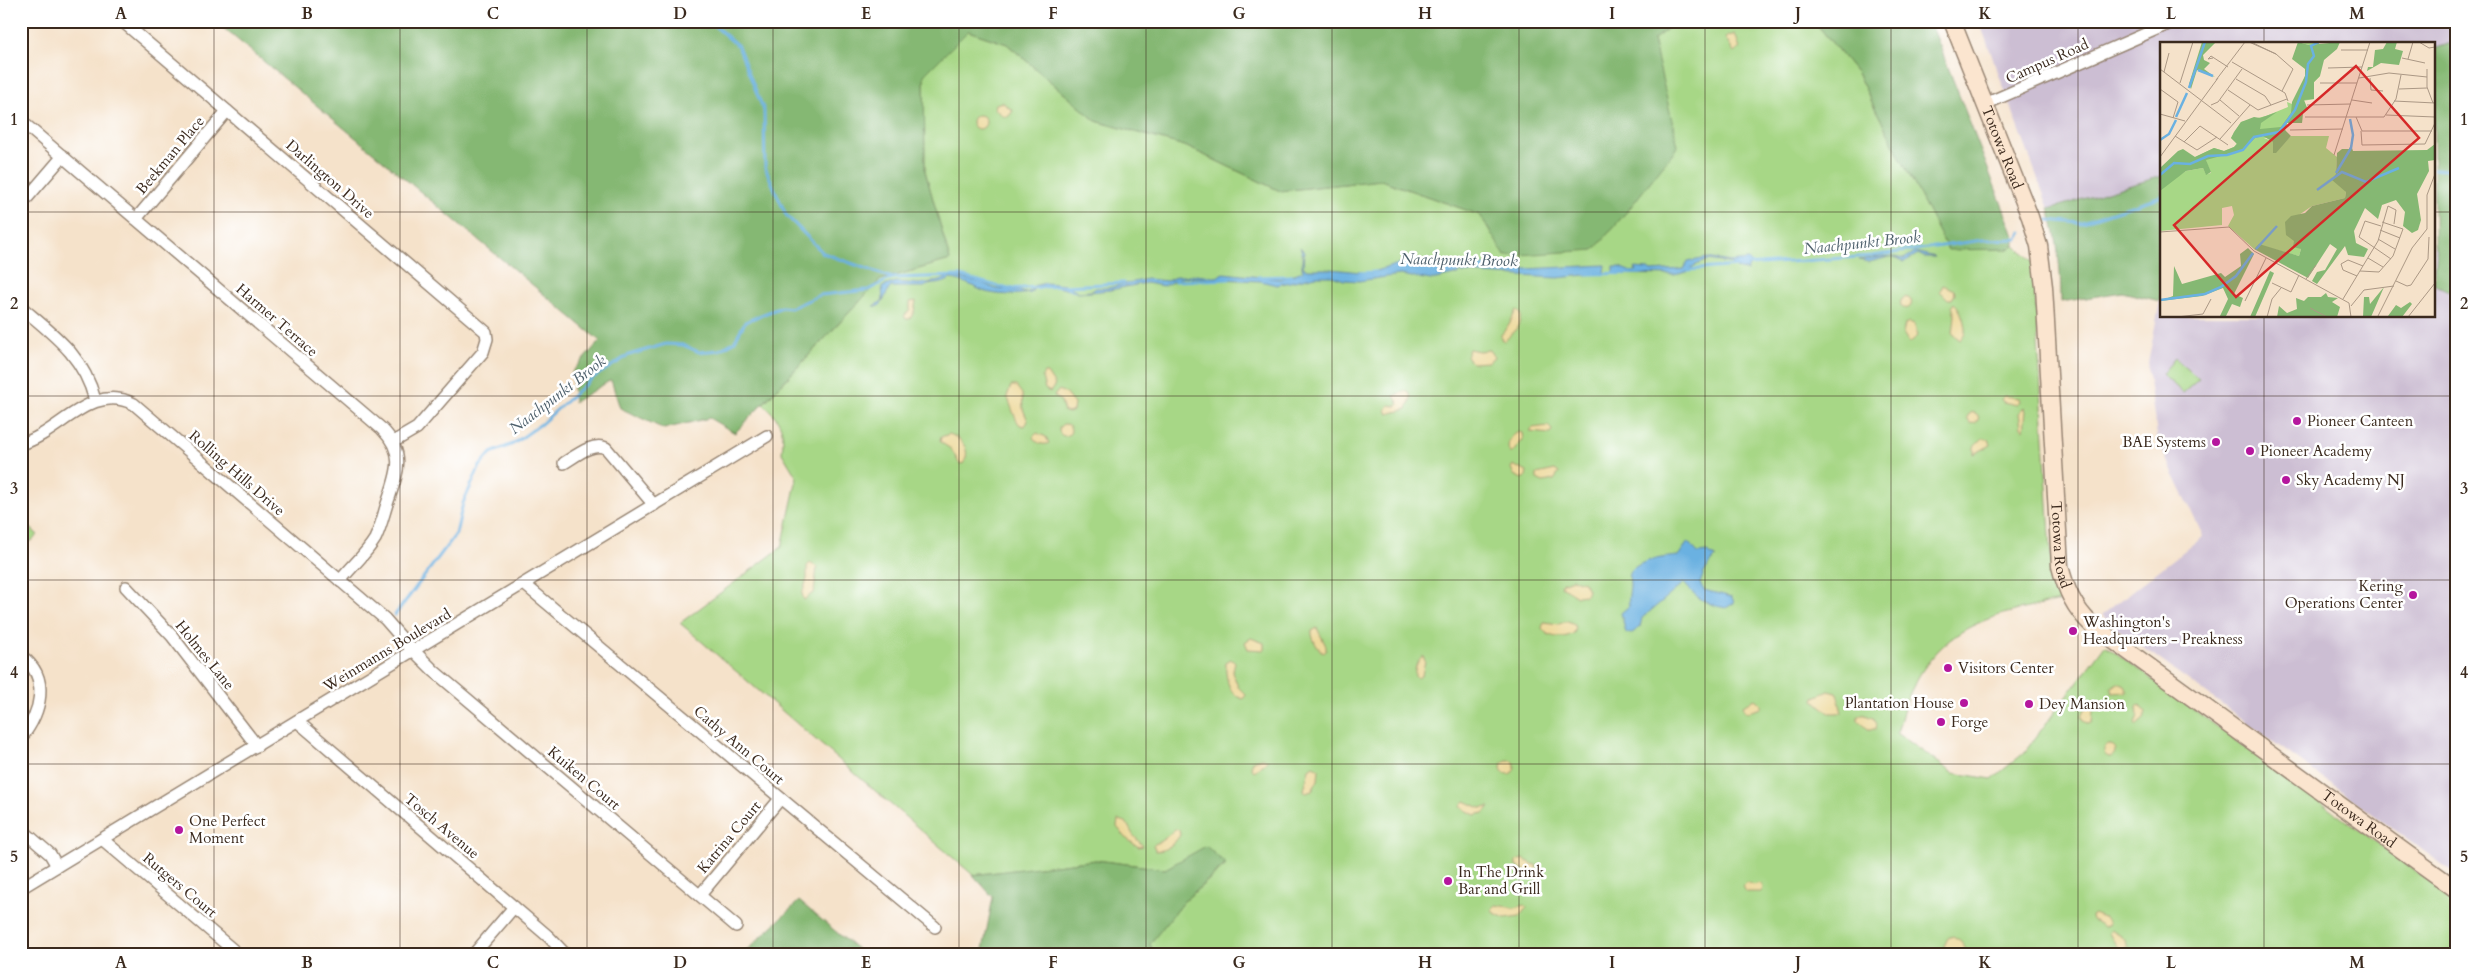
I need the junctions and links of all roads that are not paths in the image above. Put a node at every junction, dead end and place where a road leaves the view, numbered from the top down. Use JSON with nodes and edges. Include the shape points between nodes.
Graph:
{"nodes":[{"id":1,"x":122,"y":21,"type":"edge"},
{"id":2,"x":1952,"y":21,"type":"edge"},
{"id":3,"x":2175,"y":21,"type":"edge"},
{"id":4,"x":1985,"y":104,"type":"junction"},
{"id":5,"x":227,"y":111,"type":"junction"},
{"id":6,"x":21,"y":121,"type":"edge"},
{"id":7,"x":63,"y":156,"type":"junction"},
{"id":8,"x":21,"y":205,"type":"edge"},
{"id":9,"x":136,"y":219,"type":"junction"},
{"id":10,"x":21,"y":307,"type":"edge"},
{"id":11,"x":95,"y":400,"type":"junction"},
{"id":12,"x":767,"y":436,"type":"dead end"},
{"id":13,"x":393,"y":442,"type":"junction"},
{"id":14,"x":21,"y":444,"type":"edge"},
{"id":15,"x":564,"y":463,"type":"dead end"},
{"id":16,"x":654,"y":505,"type":"junction"},
{"id":17,"x":340,"y":580,"type":"junction"},
{"id":18,"x":524,"y":584,"type":"junction"},
{"id":19,"x":126,"y":587,"type":"dead end"},
{"id":20,"x":413,"y":651,"type":"junction"},
{"id":21,"x":21,"y":656,"type":"edge"},
{"id":22,"x":297,"y":722,"type":"junction"},
{"id":23,"x":21,"y":738,"type":"edge"},
{"id":24,"x":257,"y":746,"type":"junction"},
{"id":25,"x":780,"y":799,"type":"junction"},
{"id":26,"x":21,"y":829,"type":"edge"},
{"id":27,"x":102,"y":838,"type":"junction"},
{"id":28,"x":56,"y":866,"type":"junction"},
{"id":29,"x":21,"y":888,"type":"edge"},
{"id":30,"x":2457,"y":890,"type":"edge"},
{"id":31,"x":700,"y":895,"type":"junction"},
{"id":32,"x":514,"y":907,"type":"junction"},
{"id":33,"x":736,"y":926,"type":"dead end"},
{"id":34,"x":935,"y":927,"type":"dead end"},
{"id":35,"x":239,"y":955,"type":"edge"},
{"id":36,"x":473,"y":955,"type":"edge"},
{"id":37,"x":566,"y":955,"type":"edge"}],
"edges":[{"from":1,"to":5,"type":"street","name":"Darlington Drive"},
{"from":2,"to":4,"type":"main road","name":"Totowa Road"},
{"from":3,"to":4,"type":"street","name":"Campus Road"},
{"from":4,"to":30,"type":"main road","name":"Totowa Road","via":[[2011,166],[2038,246],[2044,296],[2060,566],[2076,608],[2092,625]]},
{"from":5,"to":9,"type":"street","name":"Beekman Place"},
{"from":5,"to":13,"type":"street","name":"Darlington Drive","via":[[483,328],[486,345],[469,368],[417,428]]},
{"from":6,"to":7,"type":"street","name":"Harmer Terrace"},
{"from":7,"to":8,"type":"street"},
{"from":7,"to":9,"type":"street","name":"Harmer Terrace"},
{"from":9,"to":13,"type":"street","name":"Harmer Terrace","via":[[382,429]]},
{"from":10,"to":11,"type":"street","via":[[76,357],[88,377]]},
{"from":11,"to":14,"type":"street","via":[[42,436]]},
{"from":11,"to":17,"type":"street","name":"Rolling Hills Drive","via":[[116,398],[134,404]]},
{"from":12,"to":16,"type":"street","name":"Weinmanns Boulevard"},
{"from":13,"to":17,"type":"street","via":[[398,452],[397,472],[379,529],[370,546]]},
{"from":15,"to":16,"type":"street","via":[[596,446],[606,448]]},
{"from":16,"to":18,"type":"street","name":"Weinmanns Boulevard"},
{"from":17,"to":20,"type":"street","name":"Rolling Hills Drive","via":[[385,619]]},
{"from":18,"to":20,"type":"street","name":"Weinmanns Boulevard"},
{"from":18,"to":25,"type":"street","name":"Cathy Ann Court"},
{"from":19,"to":24,"type":"street","name":"Holmes Lane","via":[[172,636]]},
{"from":20,"to":22,"type":"street","name":"Weinmanns Boulevard"},
{"from":20,"to":31,"type":"street","name":"Kuiken Court"},
{"from":21,"to":23,"type":"street","via":[[38,674],[41,691],[36,714]]},
{"from":22,"to":24,"type":"street","name":"Weinmanns Boulevard"},
{"from":22,"to":32,"type":"street","name":"Tosch Avenue"},
{"from":24,"to":27,"type":"street","name":"Weinmanns Boulevard"},
{"from":25,"to":31,"type":"street","name":"Katrina Court"},
{"from":25,"to":34,"type":"street","name":"Cathy Ann Court"},
{"from":26,"to":28,"type":"street","via":[[50,854]]},
{"from":27,"to":28,"type":"street","name":"Weinmanns Boulevard"},
{"from":27,"to":35,"type":"street","name":"Rutgers Court"},
{"from":28,"to":29,"type":"street","name":"Weinmanns Boulevard"},
{"from":31,"to":33,"type":"street","name":"Kuiken Court"},
{"from":32,"to":36,"type":"street"},
{"from":32,"to":37,"type":"street","name":"Tosch Avenue"}]}
